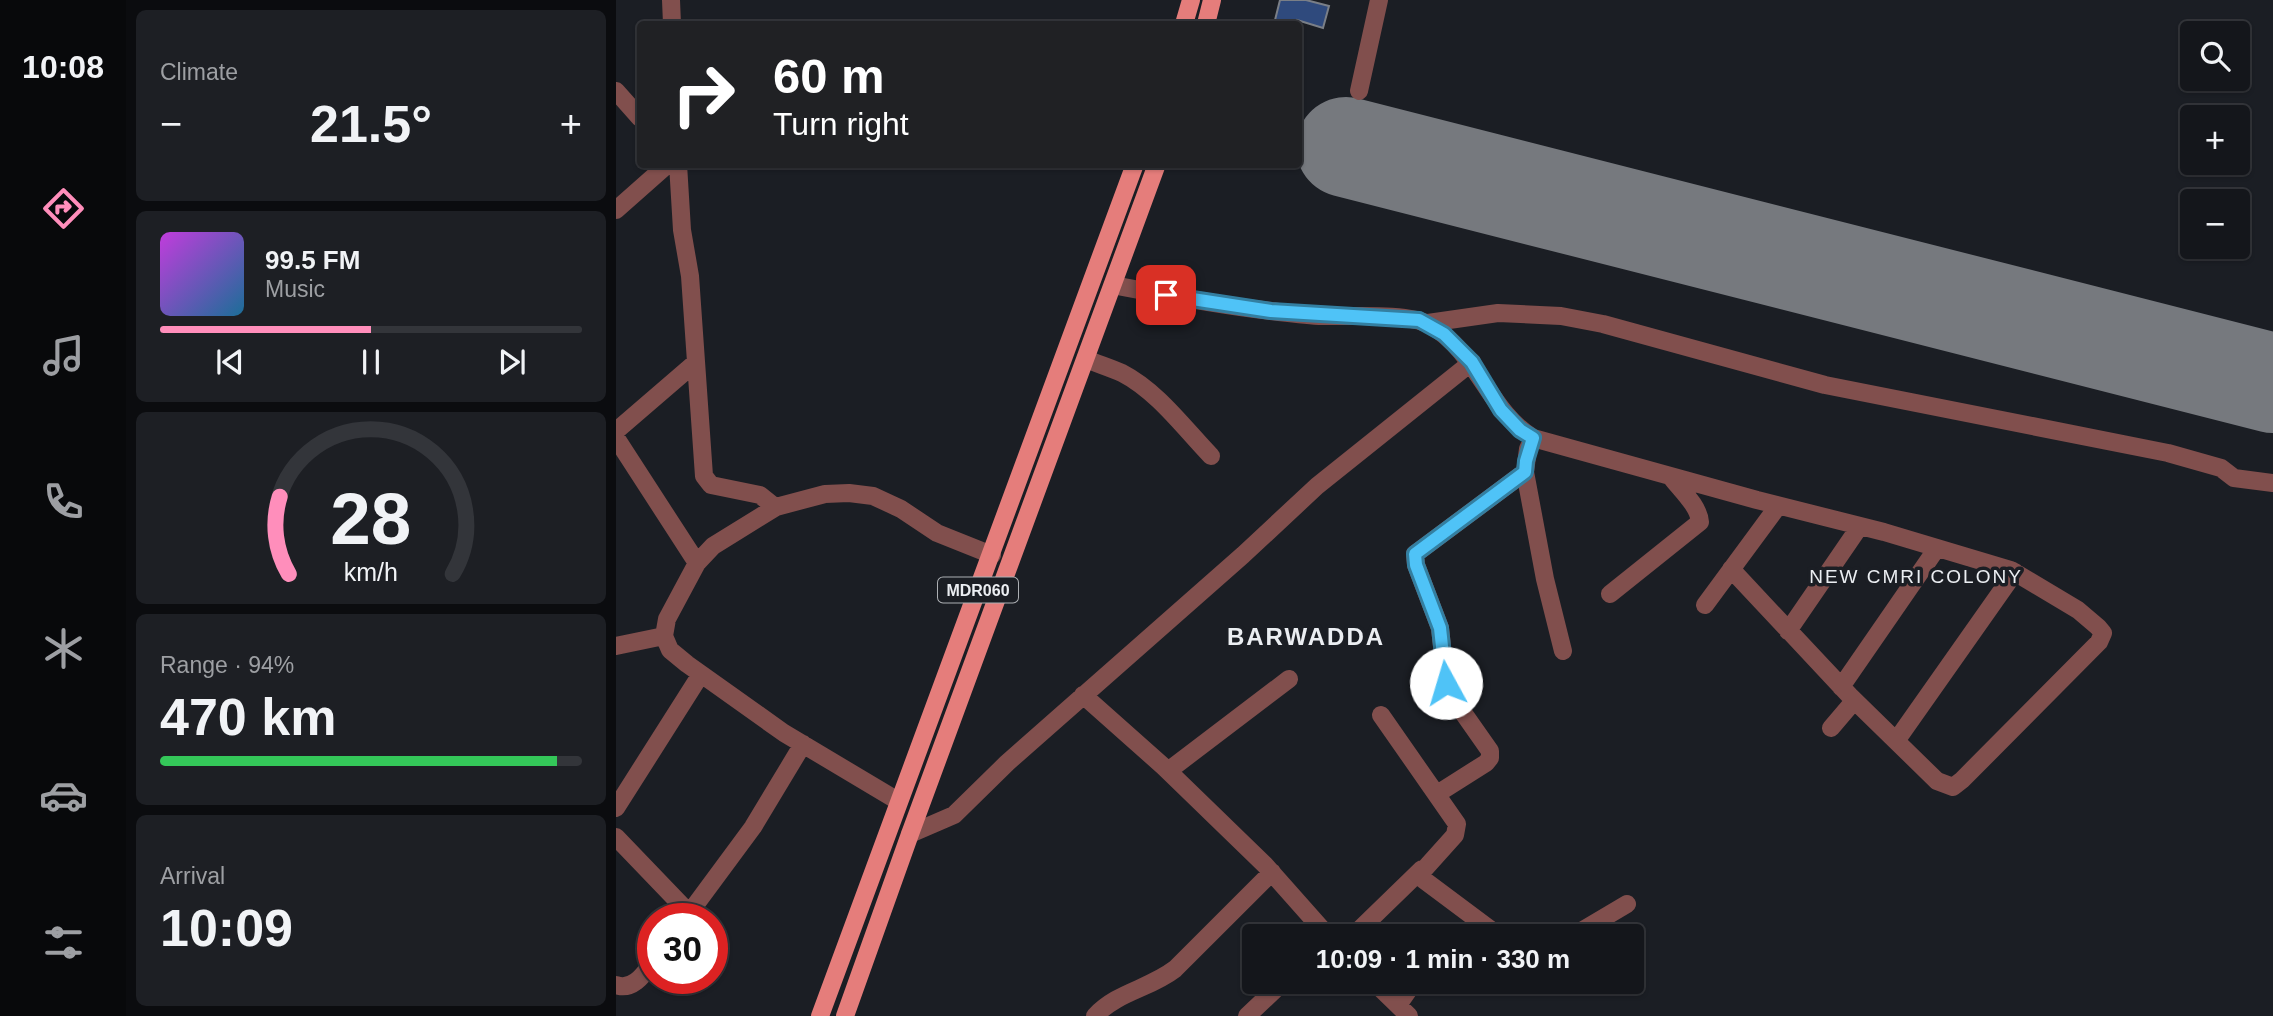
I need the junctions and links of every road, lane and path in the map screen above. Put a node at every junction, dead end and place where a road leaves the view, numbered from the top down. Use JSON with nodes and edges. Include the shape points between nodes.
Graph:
{"nodes":[{"id":1,"x":671,"y":0,"type":"edge"},
{"id":2,"x":1191,"y":0,"type":"edge"},
{"id":3,"x":1212,"y":0,"type":"edge"},
{"id":4,"x":1379,"y":0,"type":"edge"},
{"id":5,"x":672,"y":21,"type":"edge"},
{"id":6,"x":1185,"y":21,"type":"edge"},
{"id":7,"x":1207,"y":21,"type":"edge"},
{"id":8,"x":616,"y":91,"type":"edge"},
{"id":9,"x":1359,"y":91,"type":"dead end"},
{"id":10,"x":637,"y":115,"type":"edge"},
{"id":11,"x":663,"y":168,"type":"edge"},
{"id":12,"x":678,"y":168,"type":"edge"},
{"id":13,"x":1134,"y":168,"type":"edge"},
{"id":14,"x":1155,"y":168,"type":"edge"},
{"id":15,"x":616,"y":210,"type":"edge"},
{"id":16,"x":1113,"y":285,"type":"junction"},
{"id":17,"x":1427,"y":323,"type":"junction"},
{"id":18,"x":1086,"y":359,"type":"junction"},
{"id":19,"x":1472,"y":362,"type":"junction"},
{"id":20,"x":695,"y":363,"type":"junction"},
{"id":21,"x":616,"y":431,"type":"edge"},
{"id":22,"x":616,"y":438,"type":"edge"},
{"id":23,"x":1533,"y":438,"type":"junction"},
{"id":24,"x":1211,"y":456,"type":"dead end"},
{"id":25,"x":1525,"y":472,"type":"junction"},
{"id":26,"x":1671,"y":477,"type":"junction"},
{"id":27,"x":2273,"y":483,"type":"edge"},
{"id":28,"x":1778,"y":506,"type":"junction"},
{"id":29,"x":775,"y":508,"type":"junction"},
{"id":30,"x":1860,"y":526,"type":"junction"},
{"id":31,"x":1937,"y":548,"type":"junction"},
{"id":32,"x":992,"y":555,"type":"junction"},
{"id":33,"x":696,"y":563,"type":"junction"},
{"id":34,"x":1731,"y":569,"type":"junction"},
{"id":35,"x":2015,"y":572,"type":"junction"},
{"id":36,"x":1610,"y":594,"type":"dead end"},
{"id":37,"x":1704,"y":605,"type":"dead end"},
{"id":38,"x":1788,"y":631,"type":"junction"},
{"id":39,"x":664,"y":636,"type":"junction"},
{"id":40,"x":616,"y":646,"type":"edge"},
{"id":41,"x":1563,"y":651,"type":"dead end"},
{"id":42,"x":701,"y":674,"type":"junction"},
{"id":43,"x":1289,"y":679,"type":"dead end"},
{"id":44,"x":1841,"y":687,"type":"junction"},
{"id":45,"x":1083,"y":695,"type":"junction"},
{"id":46,"x":1854,"y":701,"type":"junction"},
{"id":47,"x":1381,"y":715,"type":"dead end"},
{"id":48,"x":1831,"y":729,"type":"dead end"},
{"id":49,"x":1896,"y":741,"type":"junction"},
{"id":50,"x":803,"y":744,"type":"junction"},
{"id":51,"x":1168,"y":771,"type":"junction"},
{"id":52,"x":1437,"y":794,"type":"junction"},
{"id":53,"x":898,"y":802,"type":"junction"},
{"id":54,"x":616,"y":808,"type":"edge"},
{"id":55,"x":909,"y":834,"type":"junction"},
{"id":56,"x":616,"y":837,"type":"edge"},
{"id":57,"x":1422,"y":869,"type":"junction"},
{"id":58,"x":1272,"y":872,"type":"junction"},
{"id":59,"x":675,"y":903,"type":"edge"},
{"id":60,"x":697,"y":903,"type":"edge"},
{"id":61,"x":1627,"y":904,"type":"dead end"},
{"id":62,"x":1318,"y":924,"type":"edge"},
{"id":63,"x":1365,"y":924,"type":"edge"},
{"id":64,"x":1483,"y":924,"type":"edge"},
{"id":65,"x":1593,"y":924,"type":"edge"},
{"id":66,"x":637,"y":980,"type":"edge"},
{"id":67,"x":616,"y":985,"type":"edge"},
{"id":68,"x":1270,"y":994,"type":"edge"},
{"id":69,"x":1386,"y":994,"type":"edge"},
{"id":70,"x":1403,"y":1010,"type":"edge"},
{"id":71,"x":820,"y":1016,"type":"edge"},
{"id":72,"x":845,"y":1016,"type":"edge"},
{"id":73,"x":1095,"y":1016,"type":"edge"},
{"id":74,"x":1247,"y":1016,"type":"edge"}],
"edges":[{"from":1,"to":5,"type":"street"},
{"from":2,"to":6,"type":"main road"},
{"from":3,"to":7,"type":"main road"},
{"from":4,"to":9,"type":"street"},
{"from":8,"to":10,"type":"street"},
{"from":11,"to":15,"type":"street"},
{"from":12,"to":20,"type":"street"},
{"from":13,"to":32,"type":"main road","number":"MDR060"},
{"from":14,"to":16,"type":"main road","number":"MDR060"},
{"from":16,"to":17,"type":"street","via":[[1271,311]]},
{"from":16,"to":18,"type":"main road","number":"MDR060"},
{"from":17,"to":19,"type":"street"},
{"from":17,"to":27,"type":"street","via":[[1498,313],[1561,316],[1825,385],[2168,453],[2221,468],[2234,478]]},
{"from":18,"to":24,"type":"street","via":[[1122,373],[1152,394]]},
{"from":18,"to":55,"type":"main road","number":"MDR060"},
{"from":19,"to":23,"type":"street","via":[[1501,410]]},
{"from":19,"to":45,"type":"street","via":[[1317,486]]},
{"from":20,"to":21,"type":"street"},
{"from":20,"to":29,"type":"street","via":[[707,482],[760,495]]},
{"from":22,"to":33,"type":"street"},
{"from":23,"to":25,"type":"street"},
{"from":23,"to":26,"type":"street"},
{"from":25,"to":41,"type":"street"},
{"from":25,"to":52,"type":"street","via":[[1415,554],[1440,628],[1450,694],[1490,751],[1486,763]]},
{"from":26,"to":28,"type":"street"},
{"from":26,"to":36,"type":"street","via":[[1701,517],[1700,522]]},
{"from":28,"to":30,"type":"street"},
{"from":28,"to":34,"type":"street"},
{"from":29,"to":32,"type":"street","via":[[825,494],[873,496],[937,533]]},
{"from":29,"to":33,"type":"street","via":[[713,545]]},
{"from":30,"to":31,"type":"street"},
{"from":30,"to":38,"type":"street"},
{"from":31,"to":35,"type":"street"},
{"from":31,"to":44,"type":"street"},
{"from":32,"to":53,"type":"main road","number":"MDR060"},
{"from":33,"to":39,"type":"street","via":[[667,619]]},
{"from":34,"to":37,"type":"street"},
{"from":34,"to":38,"type":"street"},
{"from":35,"to":49,"type":"street"},
{"from":35,"to":49,"type":"street","via":[[2078,610],[2103,634],[2099,642],[1953,787],[1937,780]]},
{"from":38,"to":44,"type":"street"},
{"from":39,"to":40,"type":"street"},
{"from":39,"to":42,"type":"street","via":[[670,650]]},
{"from":42,"to":50,"type":"street"},
{"from":42,"to":54,"type":"street"},
{"from":43,"to":51,"type":"street"},
{"from":44,"to":46,"type":"street"},
{"from":45,"to":51,"type":"street"},
{"from":45,"to":55,"type":"street","via":[[954,814]]},
{"from":46,"to":48,"type":"street"},
{"from":46,"to":49,"type":"street"},
{"from":47,"to":52,"type":"street"},
{"from":50,"to":53,"type":"street"},
{"from":50,"to":60,"type":"street","via":[[753,827]]},
{"from":51,"to":58,"type":"street"},
{"from":52,"to":57,"type":"street","via":[[1458,830]]},
{"from":53,"to":71,"type":"main road","number":"MDR060"},
{"from":55,"to":72,"type":"main road","number":"MDR060"},
{"from":56,"to":59,"type":"street"},
{"from":57,"to":63,"type":"street"},
{"from":57,"to":64,"type":"street","via":[[1424,880]]},
{"from":58,"to":62,"type":"street"},
{"from":58,"to":73,"type":"street","via":[[1175,970],[1160,981],[1115,998]]},
{"from":61,"to":65,"type":"street"},
{"from":66,"to":67,"type":"street","via":[[622,988]]},
{"from":68,"to":74,"type":"street"},
{"from":69,"to":70,"type":"street"}]}
